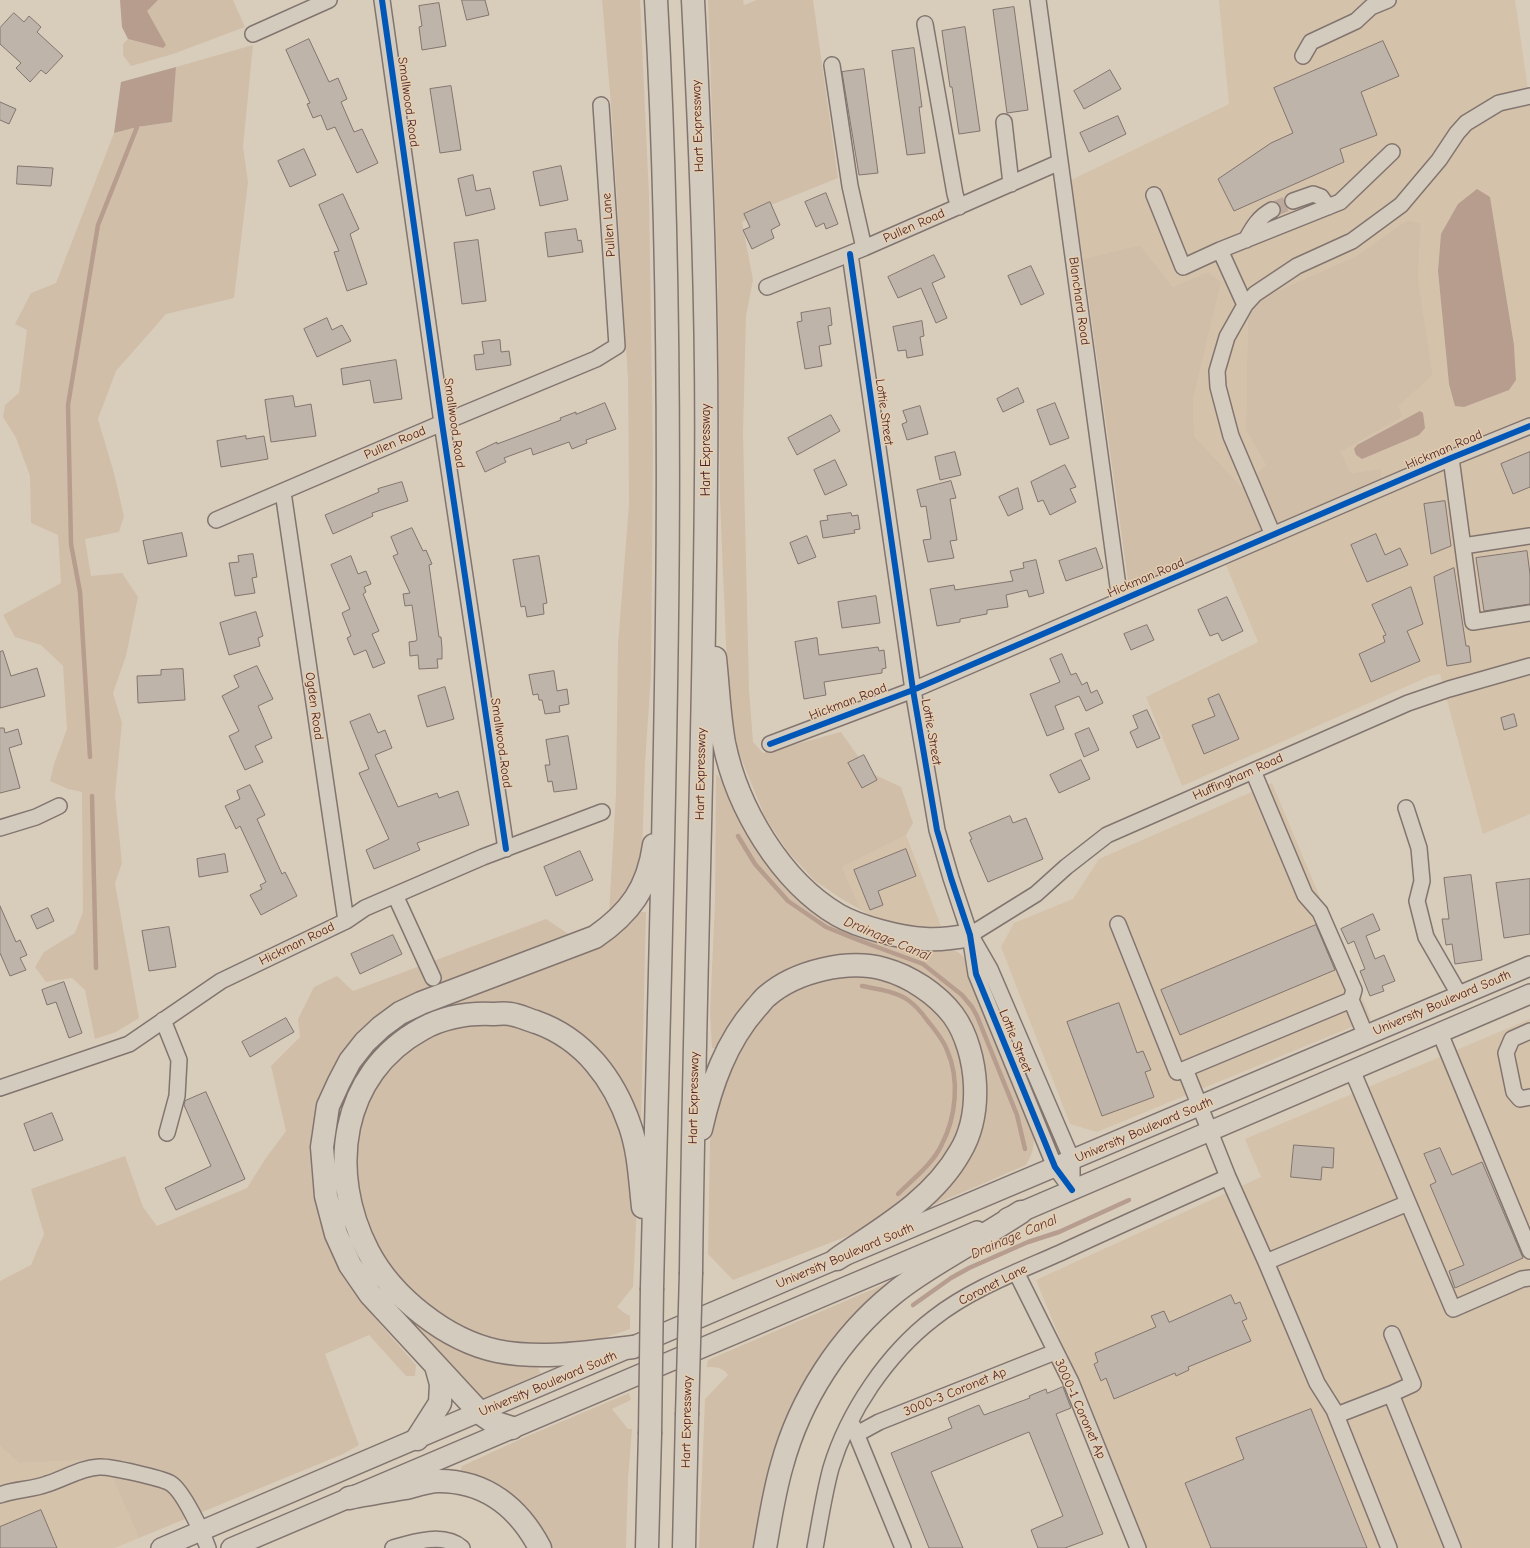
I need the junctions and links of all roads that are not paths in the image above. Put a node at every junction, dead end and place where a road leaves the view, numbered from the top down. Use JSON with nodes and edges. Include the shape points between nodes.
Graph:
{"nodes":[{"id":1,"x":329,"y":0,"type":"edge"},
{"id":2,"x":382,"y":0,"type":"edge"},
{"id":3,"x":656,"y":0,"type":"edge"},
{"id":4,"x":693,"y":0,"type":"edge"},
{"id":5,"x":1038,"y":0,"type":"edge"},
{"id":6,"x":1388,"y":0,"type":"edge"},
{"id":7,"x":925,"y":24,"type":"dead end"},
{"id":8,"x":253,"y":34,"type":"dead end"},
{"id":9,"x":1304,"y":56,"type":"dead end"},
{"id":10,"x":832,"y":65,"type":"dead end"},
{"id":11,"x":1530,"y":96,"type":"edge"},
{"id":12,"x":601,"y":104,"type":"dead end"},
{"id":13,"x":1004,"y":122,"type":"dead end"},
{"id":14,"x":1392,"y":152,"type":"dead end"},
{"id":15,"x":1060,"y":162,"type":"junction"},
{"id":16,"x":1011,"y":184,"type":"junction"},
{"id":17,"x":1154,"y":195,"type":"dead end"},
{"id":18,"x":1293,"y":201,"type":"tunnel mouth"},
{"id":19,"x":959,"y":207,"type":"junction"},
{"id":20,"x":1328,"y":207,"type":"junction"},
{"id":21,"x":1272,"y":210,"type":"tunnel mouth"},
{"id":22,"x":1246,"y":240,"type":"junction"},
{"id":23,"x":864,"y":248,"type":"junction"},
{"id":24,"x":1220,"y":250,"type":"junction"},
{"id":25,"x":850,"y":254,"type":"junction"},
{"id":26,"x":767,"y":287,"type":"dead end"},
{"id":27,"x":1245,"y":305,"type":"junction"},
{"id":28,"x":617,"y":346,"type":"joint"},
{"id":29,"x":442,"y":423,"type":"junction"},
{"id":30,"x":1530,"y":426,"type":"edge"},
{"id":31,"x":1451,"y":458,"type":"junction"},
{"id":32,"x":283,"y":492,"type":"junction"},
{"id":33,"x":216,"y":520,"type":"dead end"},
{"id":34,"x":1273,"y":535,"type":"junction"},
{"id":35,"x":1530,"y":536,"type":"edge"},
{"id":36,"x":1463,"y":546,"type":"junction"},
{"id":37,"x":705,"y":555,"type":"junction"},
{"id":38,"x":1120,"y":601,"type":"junction"},
{"id":39,"x":1530,"y":613,"type":"edge"},
{"id":40,"x":1530,"y":666,"type":"edge"},
{"id":41,"x":913,"y":690,"type":"junction"},
{"id":42,"x":770,"y":744,"type":"dead end"},
{"id":43,"x":665,"y":759,"type":"junction"},
{"id":44,"x":1253,"y":771,"type":"junction"},
{"id":45,"x":59,"y":806,"type":"dead end"},
{"id":46,"x":1406,"y":808,"type":"dead end"},
{"id":47,"x":602,"y":812,"type":"dead end"},
{"id":48,"x":0,"y":828,"type":"edge"},
{"id":49,"x":506,"y":849,"type":"junction"},
{"id":50,"x":395,"y":895,"type":"junction"},
{"id":51,"x":346,"y":921,"type":"junction"},
{"id":52,"x":1118,"y":924,"type":"dead end"},
{"id":53,"x":970,"y":935,"type":"junction"},
{"id":54,"x":1530,"y":966,"type":"edge"},
{"id":55,"x":433,"y":978,"type":"dead end"},
{"id":56,"x":1530,"y":994,"type":"edge"},
{"id":57,"x":1460,"y":996,"type":"junction"},
{"id":58,"x":1352,"y":1000,"type":"junction"},
{"id":59,"x":164,"y":1020,"type":"junction"},
{"id":60,"x":1530,"y":1031,"type":"edge"},
{"id":61,"x":1440,"y":1033,"type":"junction"},
{"id":62,"x":1366,"y":1036,"type":"junction"},
{"id":63,"x":1185,"y":1069,"type":"junction"},
{"id":64,"x":1352,"y":1070,"type":"junction"},
{"id":65,"x":0,"y":1088,"type":"edge"},
{"id":66,"x":1530,"y":1097,"type":"edge"},
{"id":67,"x":1200,"y":1106,"type":"junction"},
{"id":68,"x":1210,"y":1131,"type":"junction"},
{"id":69,"x":167,"y":1133,"type":"dead end"},
{"id":70,"x":1072,"y":1160,"type":"junction"},
{"id":71,"x":1055,"y":1167,"type":"junction"},
{"id":72,"x":692,"y":1171,"type":"junction"},
{"id":73,"x":1228,"y":1177,"type":"junction"},
{"id":74,"x":1072,"y":1190,"type":"junction"},
{"id":75,"x":1408,"y":1203,"type":"junction"},
{"id":76,"x":1021,"y":1212,"type":"junction"},
{"id":77,"x":1530,"y":1251,"type":"edge"},
{"id":78,"x":837,"y":1260,"type":"junction"},
{"id":79,"x":1266,"y":1262,"type":"junction"},
{"id":80,"x":1016,"y":1272,"type":"junction"},
{"id":81,"x":1530,"y":1278,"type":"edge"},
{"id":82,"x":652,"y":1288,"type":"junction"},
{"id":83,"x":1392,"y":1334,"type":"dead end"},
{"id":84,"x":633,"y":1347,"type":"junction"},
{"id":85,"x":1055,"y":1352,"type":"junction"},
{"id":86,"x":436,"y":1366,"type":"junction"},
{"id":87,"x":1391,"y":1394,"type":"junction"},
{"id":88,"x":480,"y":1413,"type":"junction"},
{"id":89,"x":1336,"y":1415,"type":"junction"},
{"id":90,"x":512,"y":1428,"type":"junction"},
{"id":91,"x":854,"y":1428,"type":"junction"},
{"id":92,"x":418,"y":1439,"type":"junction"},
{"id":93,"x":0,"y":1495,"type":"edge"},
{"id":94,"x":349,"y":1498,"type":"junction"},
{"id":95,"x":205,"y":1539,"type":"edge"},
{"id":96,"x":161,"y":1548,"type":"edge"},
{"id":97,"x":231,"y":1548,"type":"edge"},
{"id":98,"x":393,"y":1548,"type":"edge"},
{"id":99,"x":462,"y":1548,"type":"edge"},
{"id":100,"x":540,"y":1548,"type":"edge"},
{"id":101,"x":647,"y":1548,"type":"edge"},
{"id":102,"x":684,"y":1548,"type":"edge"},
{"id":103,"x":765,"y":1548,"type":"edge"},
{"id":104,"x":815,"y":1548,"type":"edge"},
{"id":105,"x":903,"y":1548,"type":"edge"},
{"id":106,"x":1138,"y":1548,"type":"edge"},
{"id":107,"x":1389,"y":1548,"type":"edge"},
{"id":108,"x":1453,"y":1548,"type":"edge"}],
"edges":[{"from":1,"to":8,"type":"street"},
{"from":2,"to":29,"type":"street","name":"Smallwood Road"},
{"from":3,"to":43,"type":"highway","via":[[668,334]]},
{"from":4,"to":37,"type":"highway","name":"Hart Expressway","via":[[704,327]]},
{"from":5,"to":15,"type":"street","name":"Blanchard Road"},
{"from":6,"to":9,"type":"street","via":[[1371,7],[1356,21],[1311,42]]},
{"from":7,"to":19,"type":"street","via":[[954,194]]},
{"from":10,"to":23,"type":"street","via":[[850,186]]},
{"from":11,"to":27,"type":"street","via":[[1499,103],[1466,123],[1401,205],[1352,241],[1297,266],[1255,294]]},
{"from":12,"to":28,"type":"street","name":"Pullen Lane"},
{"from":13,"to":16,"type":"street"},
{"from":14,"to":20,"type":"street","via":[[1340,202]]},
{"from":15,"to":16,"type":"street","name":"Pullen Road"},
{"from":15,"to":38,"type":"street","name":"Blanchard Road"},
{"from":16,"to":19,"type":"street","name":"Pullen Road"},
{"from":17,"to":24,"type":"street","via":[[1183,267]]},
{"from":18,"to":20,"type":"street","via":[[1312,194],[1320,197]]},
{"from":19,"to":23,"type":"street","name":"Pullen Road"},
{"from":20,"to":22,"type":"street"},
{"from":21,"to":22,"type":"street","via":[[1256,222]]},
{"from":22,"to":24,"type":"street"},
{"from":23,"to":25,"type":"street","name":"Pullen Road"},
{"from":24,"to":27,"type":"street"},
{"from":25,"to":26,"type":"street","name":"Pullen Road"},
{"from":25,"to":41,"type":"street","name":"Lottie Street"},
{"from":27,"to":34,"type":"street","via":[[1227,337],[1217,371],[1218,387],[1231,436]]},
{"from":28,"to":29,"type":"street","name":"Pullen Road","via":[[596,359]]},
{"from":29,"to":32,"type":"street","name":"Pullen Road"},
{"from":29,"to":49,"type":"street","name":"Smallwood Road"},
{"from":30,"to":31,"type":"street","name":"Hickman Road"},
{"from":31,"to":34,"type":"street","name":"Hickman Road"},
{"from":31,"to":36,"type":"street"},
{"from":32,"to":33,"type":"street","name":"Pullen Road"},
{"from":32,"to":51,"type":"street","name":"Ogden Road"},
{"from":34,"to":38,"type":"street","name":"Hickman Road"},
{"from":35,"to":36,"type":"street"},
{"from":36,"to":39,"type":"street","via":[[1473,622]]},
{"from":37,"to":53,"type":"highway","via":[[724,743],[747,807],[776,859],[818,900],[838,915],[861,925],[924,939]]},
{"from":37,"to":72,"type":"highway","name":"Hart Expressway"},
{"from":38,"to":41,"type":"street","name":"Hickman Road"},
{"from":40,"to":44,"type":"street","name":"Huffingham Road","via":[[1408,703]]},
{"from":41,"to":42,"type":"street","name":"Hickman Road"},
{"from":41,"to":53,"type":"street","name":"Lottie Street","via":[[937,830]]},
{"from":43,"to":82,"type":"highway"},
{"from":43,"to":86,"type":"highway","via":[[648,871],[639,893],[628,910],[595,937],[400,1013],[365,1042],[350,1061],[328,1106],[322,1147],[326,1196],[336,1234],[350,1265],[370,1294]]},
{"from":44,"to":53,"type":"street","name":"Huffingham Road","via":[[1107,834],[1036,894]]},
{"from":44,"to":58,"type":"street","via":[[1305,895],[1320,912],[1354,990]]},
{"from":45,"to":48,"type":"street","via":[[36,817]]},
{"from":46,"to":57,"type":"street","via":[[1419,848],[1422,882],[1417,901],[1426,937]]},
{"from":47,"to":49,"type":"street","name":"Hickman Road"},
{"from":49,"to":50,"type":"street","name":"Hickman Road","via":[[483,856]]},
{"from":50,"to":51,"type":"street","name":"Hickman Road","via":[[365,908]]},
{"from":50,"to":55,"type":"street"},
{"from":51,"to":59,"type":"street","name":"Hickman Road","via":[[222,981]]},
{"from":52,"to":63,"type":"street","via":[[1177,1072]]},
{"from":53,"to":70,"type":"street","name":"Lottie Street","via":[[990,969]]},
{"from":53,"to":71,"type":"street","name":"Lottie Street","via":[[976,974]]},
{"from":54,"to":57,"type":"main road","name":"University Boulevard South"},
{"from":56,"to":61,"type":"main road","name":"University Boulevard South"},
{"from":57,"to":62,"type":"main road","name":"University Boulevard South"},
{"from":58,"to":62,"type":"street"},
{"from":58,"to":63,"type":"street"},
{"from":59,"to":65,"type":"street","name":"Hickman Road","via":[[129,1044]]},
{"from":59,"to":69,"type":"street","via":[[179,1060],[177,1096]]},
{"from":60,"to":66,"type":"street","via":[[1512,1039],[1506,1053],[1514,1092],[1520,1099]]},
{"from":61,"to":64,"type":"main road","name":"University Boulevard South"},
{"from":61,"to":77,"type":"street"},
{"from":62,"to":67,"type":"main road","name":"University Boulevard South"},
{"from":63,"to":67,"type":"street"},
{"from":64,"to":68,"type":"main road","name":"University Boulevard South"},
{"from":64,"to":75,"type":"street"},
{"from":67,"to":68,"type":"street"},
{"from":67,"to":70,"type":"main road","name":"University Boulevard South"},
{"from":68,"to":73,"type":"street"},
{"from":68,"to":74,"type":"main road","name":"University Boulevard South"},
{"from":70,"to":71,"type":"main road","name":"University Boulevard South"},
{"from":70,"to":74,"type":"street","name":"Lottie Street"},
{"from":71,"to":74,"type":"street","name":"Lottie Street"},
{"from":71,"to":78,"type":"main road","name":"University Boulevard South"},
{"from":72,"to":78,"type":"highway","via":[[718,1072],[746,1020],[767,996],[793,979],[820,969],[852,965],[884,969],[909,979],[933,995],[954,1016],[966,1040],[975,1076],[976,1100],[970,1129],[960,1152],[942,1177],[922,1198]]},
{"from":72,"to":102,"type":"highway","name":"Hart Expressway","bridge":true},
{"from":73,"to":79,"type":"street"},
{"from":73,"to":80,"type":"street","name":"Coronet Lane"},
{"from":74,"to":76,"type":"main road","name":"University Boulevard South"},
{"from":75,"to":79,"type":"street"},
{"from":75,"to":81,"type":"street","via":[[1452,1309],[1522,1279]]},
{"from":76,"to":90,"type":"main road","name":"University Boulevard South"},
{"from":76,"to":103,"type":"highway","via":[[893,1294],[845,1343],[823,1373],[791,1436],[774,1499]]},
{"from":78,"to":84,"type":"main road","name":"University Boulevard South"},
{"from":79,"to":89,"type":"street","via":[[1317,1383]]},
{"from":80,"to":85,"type":"street","name":"3000-1 Coronet Ap"},
{"from":80,"to":91,"type":"street","name":"Coronet Lane","via":[[973,1293],[933,1318],[879,1375],[863,1398]]},
{"from":82,"to":84,"type":"highway","via":[[637,1159],[630,1127],[615,1090],[593,1059],[568,1038],[543,1025],[510,1014],[472,1013],[436,1021],[407,1037],[384,1057],[367,1079],[356,1100],[348,1126],[345,1157],[347,1187],[356,1221],[368,1251],[387,1279],[410,1304],[438,1325],[469,1341],[496,1350],[524,1355],[564,1355]]},
{"from":82,"to":101,"type":"highway","bridge":true},
{"from":83,"to":87,"type":"street","via":[[1413,1384]]},
{"from":84,"to":88,"type":"main road","name":"University Boulevard South"},
{"from":85,"to":91,"type":"street","name":"3000-3 Coronet Ap","via":[[879,1422]]},
{"from":85,"to":106,"type":"street","name":"3000-1 Coronet Ap","via":[[1072,1382]]},
{"from":86,"to":88,"type":"highway"},
{"from":86,"to":92,"type":"highway","via":[[441,1384],[440,1403]]},
{"from":87,"to":89,"type":"street"},
{"from":87,"to":108,"type":"street"},
{"from":88,"to":90,"type":"highway","via":[[493,1422]]},
{"from":88,"to":92,"type":"main road","name":"University Boulevard South"},
{"from":89,"to":107,"type":"street"},
{"from":90,"to":94,"type":"main road","name":"University Boulevard South"},
{"from":91,"to":104,"type":"street","name":"Coronet Lane","via":[[832,1468],[822,1505]]},
{"from":91,"to":105,"type":"street"},
{"from":92,"to":95,"type":"main road","name":"University Boulevard South"},
{"from":93,"to":95,"type":"street","via":[[48,1484],[73,1473],[100,1467],[146,1476],[171,1483],[185,1500]]},
{"from":94,"to":97,"type":"main road","name":"University Boulevard South"},
{"from":94,"to":100,"type":"highway","via":[[438,1481],[462,1483],[482,1489],[514,1510]]},
{"from":95,"to":96,"type":"main road","name":"University Boulevard South"},
{"from":98,"to":99,"type":"street","via":[[440,1539]]}]}
